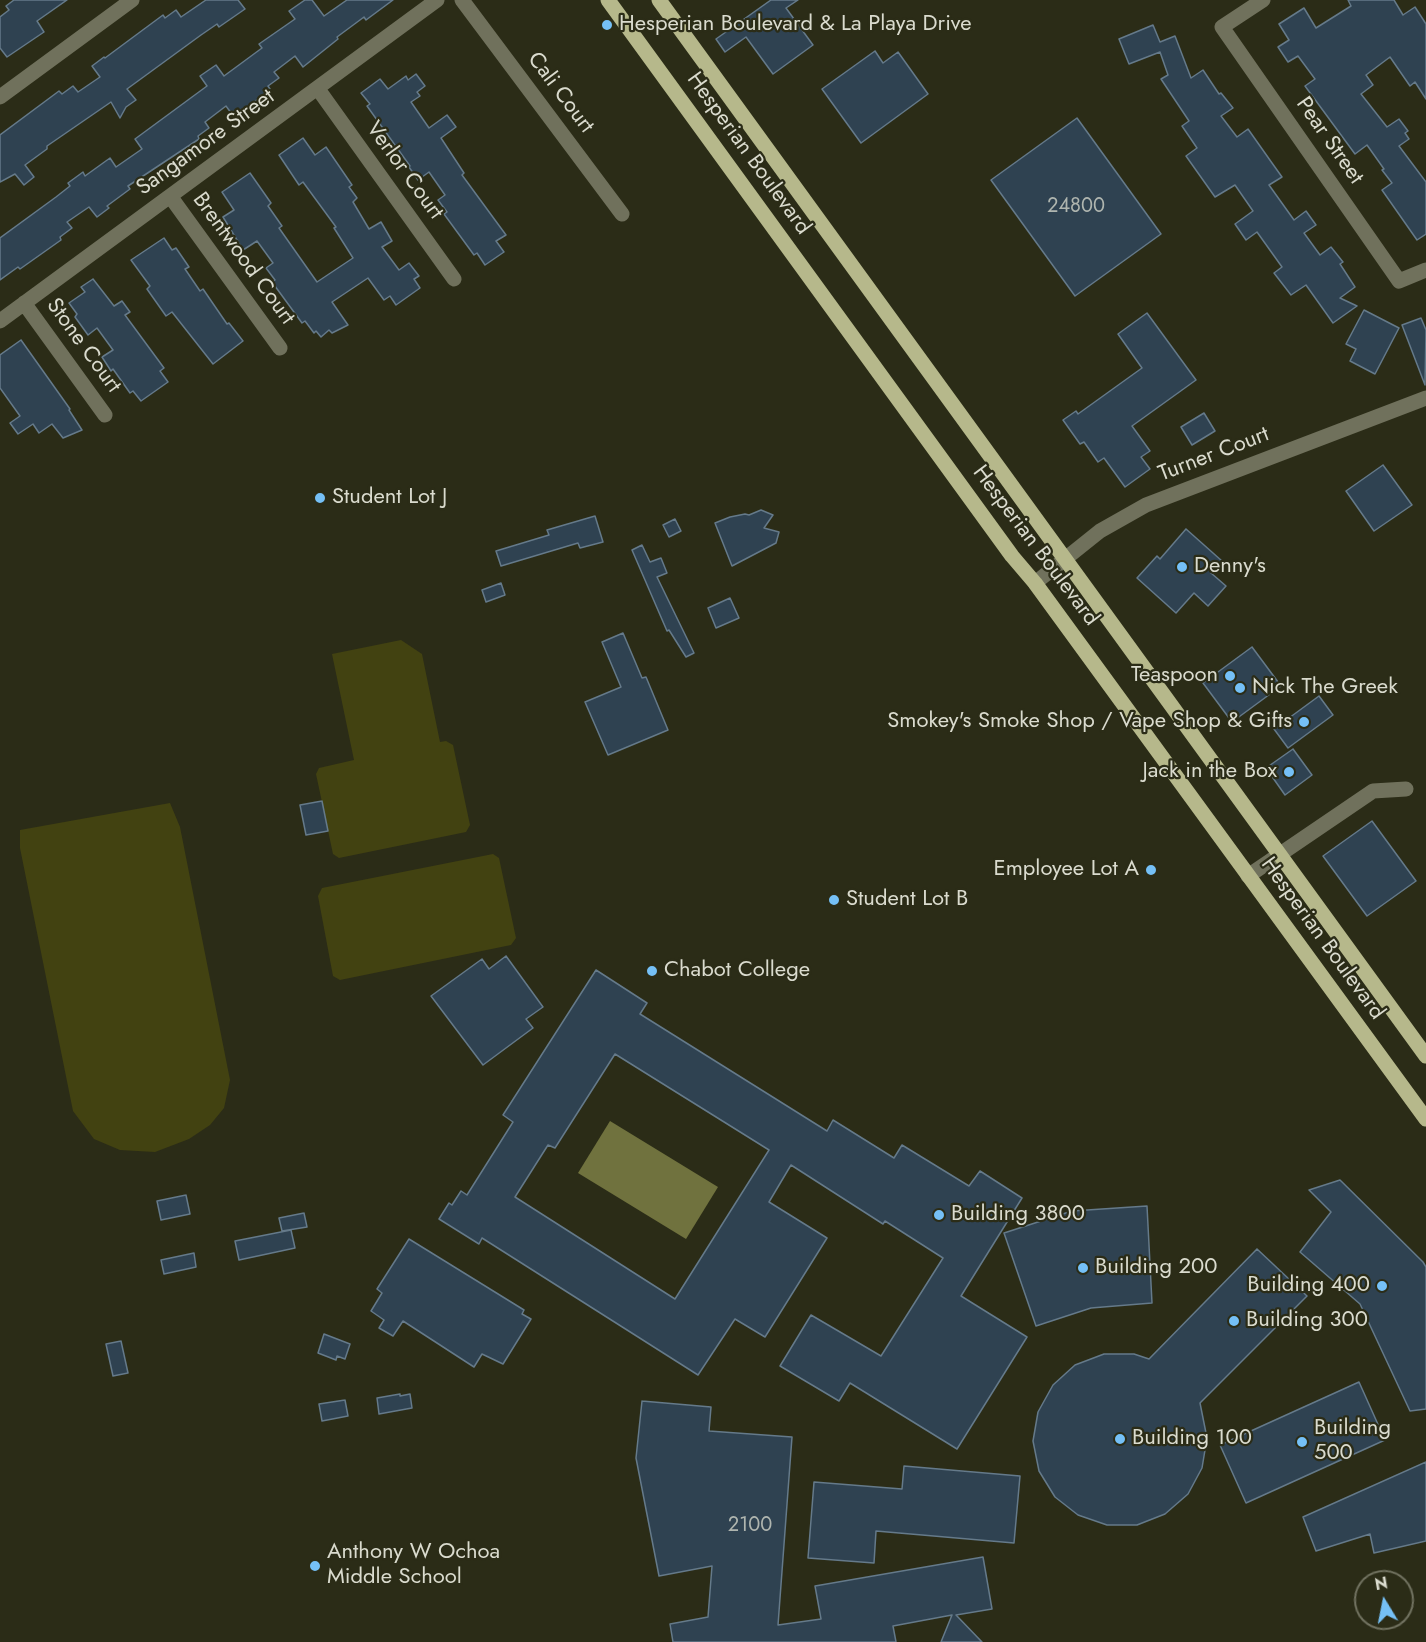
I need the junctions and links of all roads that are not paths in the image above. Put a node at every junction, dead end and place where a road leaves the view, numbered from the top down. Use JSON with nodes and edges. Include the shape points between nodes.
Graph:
{"nodes":[{"id":1,"x":132,"y":0,"type":"edge"},
{"id":2,"x":437,"y":0,"type":"edge"},
{"id":3,"x":462,"y":0,"type":"edge"},
{"id":4,"x":608,"y":0,"type":"edge"},
{"id":5,"x":659,"y":0,"type":"edge"},
{"id":6,"x":1263,"y":0,"type":"edge"},
{"id":7,"x":318,"y":89,"type":"junction"},
{"id":8,"x":0,"y":97,"type":"edge"},
{"id":9,"x":170,"y":196,"type":"junction"},
{"id":10,"x":622,"y":214,"type":"dead end"},
{"id":11,"x":1426,"y":270,"type":"edge"},
{"id":12,"x":454,"y":279,"type":"dead end"},
{"id":13,"x":24,"y":303,"type":"junction"},
{"id":14,"x":0,"y":321,"type":"edge"},
{"id":15,"x":280,"y":348,"type":"dead end"},
{"id":16,"x":1426,"y":398,"type":"edge"},
{"id":17,"x":105,"y":415,"type":"dead end"},
{"id":18,"x":1066,"y":558,"type":"junction"},
{"id":19,"x":1035,"y":583,"type":"junction"},
{"id":20,"x":1406,"y":789,"type":"dead end"},
{"id":21,"x":1281,"y":855,"type":"junction"},
{"id":22,"x":1248,"y":876,"type":"junction"},
{"id":23,"x":1426,"y":1056,"type":"edge"},
{"id":24,"x":1426,"y":1119,"type":"edge"}],
"edges":[{"from":1,"to":8,"type":"street"},
{"from":2,"to":7,"type":"street","name":"Sangamore Street"},
{"from":3,"to":10,"type":"street","name":"Cali Court"},
{"from":4,"to":19,"type":"main road","name":"Hesperian Boulevard"},
{"from":5,"to":18,"type":"main road","name":"Hesperian Boulevard"},
{"from":6,"to":11,"type":"street","name":"Pear Street","via":[[1222,27],[1399,281]]},
{"from":7,"to":9,"type":"street","name":"Sangamore Street"},
{"from":7,"to":12,"type":"street","name":"Verlor Court"},
{"from":9,"to":13,"type":"street","name":"Sangamore Street"},
{"from":9,"to":15,"type":"street","name":"Brentwood Court"},
{"from":13,"to":14,"type":"street","name":"Sangamore Street"},
{"from":13,"to":17,"type":"street","name":"Stone Court"},
{"from":16,"to":18,"type":"street","name":"Turner Court","via":[[1146,506],[1100,531]]},
{"from":18,"to":19,"type":"street","name":"Turner Court"},
{"from":18,"to":21,"type":"main road","name":"Hesperian Boulevard"},
{"from":19,"to":22,"type":"main road","name":"Hesperian Boulevard"},
{"from":20,"to":21,"type":"street","via":[[1373,791]]},
{"from":21,"to":22,"type":"street"},
{"from":21,"to":23,"type":"main road","name":"Hesperian Boulevard"},
{"from":22,"to":24,"type":"main road","name":"Hesperian Boulevard"}]}
